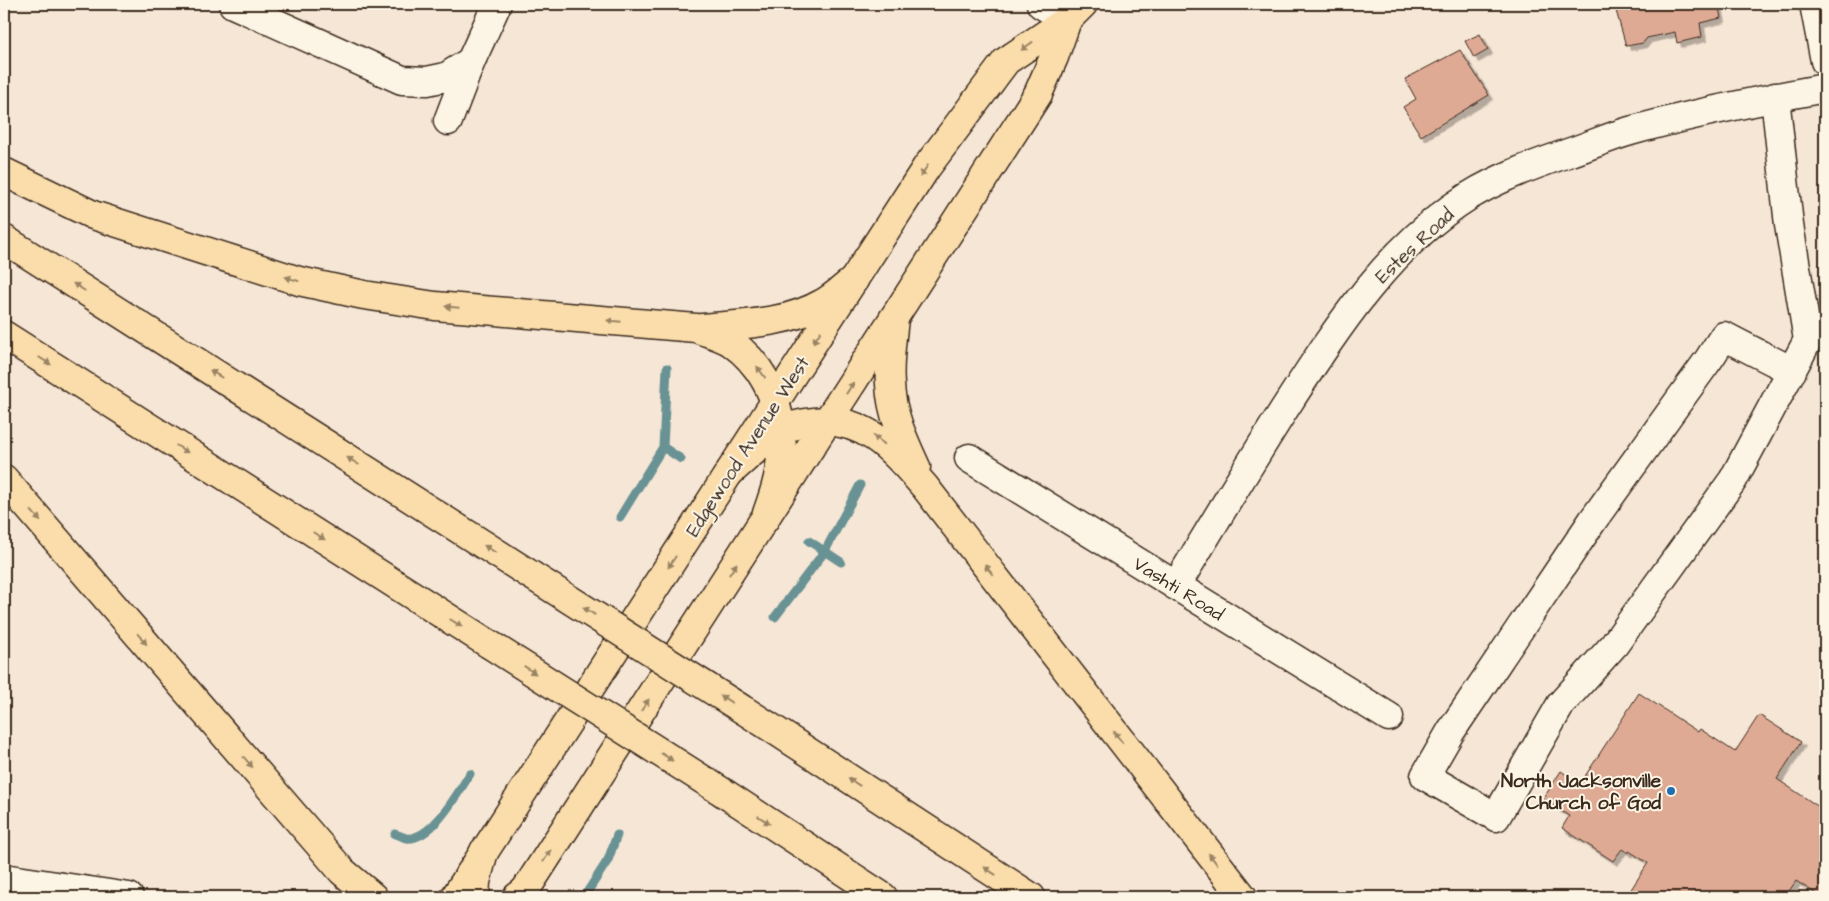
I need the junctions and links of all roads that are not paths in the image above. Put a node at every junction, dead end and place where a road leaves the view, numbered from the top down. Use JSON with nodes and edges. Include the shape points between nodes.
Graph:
{"nodes":[{"id":1,"x":233,"y":4,"type":"edge"},
{"id":2,"x":497,"y":4,"type":"edge"},
{"id":3,"x":1041,"y":4,"type":"edge"},
{"id":4,"x":1814,"y":4,"type":"edge"},
{"id":5,"x":1075,"y":12,"type":"edge"},
{"id":6,"x":471,"y":61,"type":"junction"},
{"id":7,"x":1825,"y":61,"type":"edge"},
{"id":8,"x":1825,"y":88,"type":"edge"},
{"id":9,"x":1775,"y":97,"type":"junction"},
{"id":10,"x":448,"y":121,"type":"dead end"},
{"id":11,"x":4,"y":172,"type":"edge"},
{"id":12,"x":4,"y":239,"type":"edge"},
{"id":13,"x":854,"y":280,"type":"junction"},
{"id":14,"x":894,"y":318,"type":"junction"},
{"id":15,"x":696,"y":328,"type":"junction"},
{"id":16,"x":4,"y":335,"type":"edge"},
{"id":17,"x":1792,"y":371,"type":"junction"},
{"id":18,"x":775,"y":402,"type":"junction"},
{"id":19,"x":829,"y":420,"type":"junction"},
{"id":20,"x":782,"y":430,"type":"junction"},
{"id":21,"x":969,"y":458,"type":"dead end"},
{"id":22,"x":730,"y":472,"type":"junction"},
{"id":23,"x":4,"y":479,"type":"edge"},
{"id":24,"x":925,"y":487,"type":"junction"},
{"id":25,"x":765,"y":519,"type":"junction"},
{"id":26,"x":1176,"y":586,"type":"junction"},
{"id":27,"x":1389,"y":716,"type":"dead end"},
{"id":28,"x":484,"y":851,"type":"junction"},
{"id":29,"x":342,"y":871,"type":"junction"},
{"id":30,"x":4,"y":878,"type":"edge"},
{"id":31,"x":521,"y":895,"type":"edge"},
{"id":32,"x":129,"y":897,"type":"edge"},
{"id":33,"x":353,"y":897,"type":"edge"},
{"id":34,"x":372,"y":897,"type":"edge"},
{"id":35,"x":455,"y":897,"type":"edge"},
{"id":36,"x":475,"y":897,"type":"edge"},
{"id":37,"x":883,"y":897,"type":"edge"},
{"id":38,"x":1031,"y":897,"type":"edge"},
{"id":39,"x":1243,"y":897,"type":"edge"}],
"edges":[{"from":1,"to":6,"type":"street","via":[[402,80],[427,81],[446,77]]},
{"from":2,"to":6,"type":"street"},
{"from":3,"to":5,"type":"street"},
{"from":4,"to":7,"type":"street"},
{"from":5,"to":13,"type":"main road","name":"Edgewood Avenue West","one_way":true,"via":[[1006,61],[926,168]]},
{"from":5,"to":14,"type":"main road","via":[[1038,94]]},
{"from":6,"to":10,"type":"street"},
{"from":8,"to":9,"type":"street","name":"Estes Road"},
{"from":9,"to":17,"type":"street","via":[[1789,225],[1808,340]]},
{"from":9,"to":26,"type":"street","name":"Estes Road","via":[[1628,132],[1510,174],[1469,197],[1430,225],[1385,268],[1323,349]]},
{"from":15,"to":11,"type":"main road","one_way":true,"via":[[435,306],[364,296],[299,281],[93,215]]},
{"from":38,"to":12,"type":"main road","one_way":true,"bridge":true},
{"from":13,"to":15,"type":"main road","via":[[823,303],[799,314],[769,322]]},
{"from":13,"to":18,"type":"main road","name":"Edgewood Avenue West","one_way":true},
{"from":19,"to":14,"type":"main road","one_way":true},
{"from":14,"to":24,"type":"main road","via":[[890,385],[894,411]]},
{"from":18,"to":15,"type":"main road","one_way":true,"via":[[766,380],[750,359],[730,342]]},
{"from":16,"to":37,"type":"main road","one_way":true,"bridge":true},
{"from":17,"to":17,"type":"street","via":[[1734,480],[1614,645],[1561,704],[1496,818],[1425,776],[1451,731],[1593,520],[1724,336]]},
{"from":18,"to":20,"type":"main road"},
{"from":18,"to":22,"type":"main road","name":"Edgewood Avenue West"},
{"from":19,"to":20,"type":"main road"},
{"from":24,"to":19,"type":"main road","one_way":true,"via":[[898,455],[875,436],[853,425]]},
{"from":19,"to":25,"type":"main road"},
{"from":20,"to":22,"type":"main road"},
{"from":20,"to":25,"type":"main road","via":[[781,458]]},
{"from":21,"to":26,"type":"street","name":"Vashti Road"},
{"from":22,"to":28,"type":"main road","name":"Edgewood Avenue West","one_way":true},
{"from":23,"to":29,"type":"main road","one_way":true},
{"from":39,"to":24,"type":"main road","one_way":true},
{"from":31,"to":25,"type":"main road","one_way":true},
{"from":26,"to":27,"type":"street","name":"Vashti Road"},
{"from":28,"to":35,"type":"main road","name":"Edgewood Avenue West"},
{"from":28,"to":36,"type":"main road"},
{"from":29,"to":33,"type":"main road"},
{"from":29,"to":34,"type":"main road"},
{"from":30,"to":32,"type":"street"}]}
